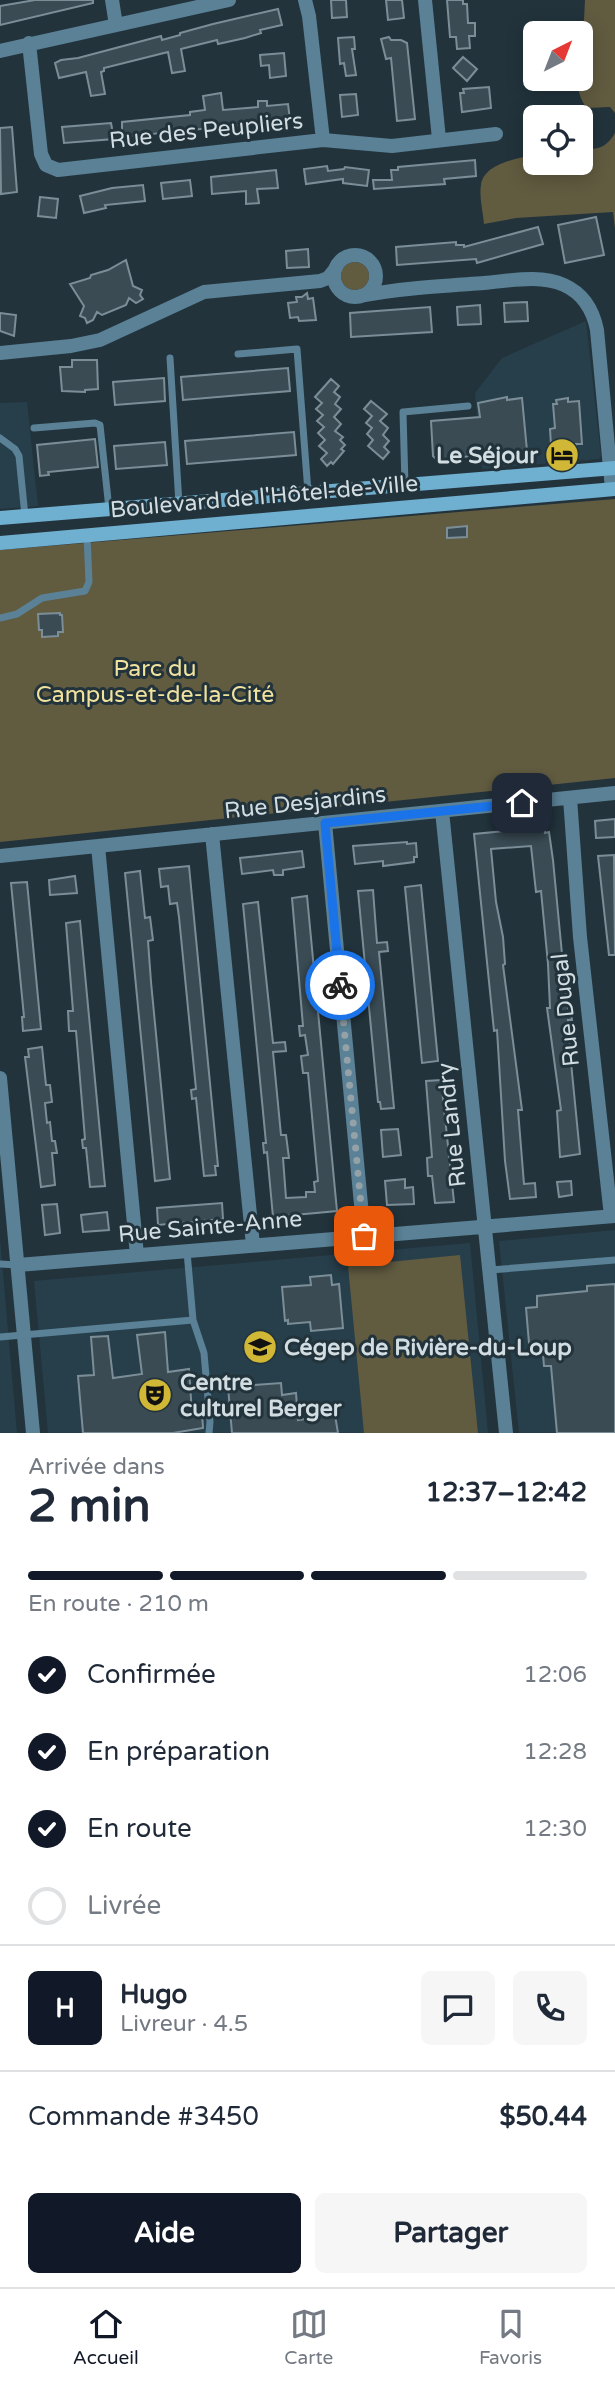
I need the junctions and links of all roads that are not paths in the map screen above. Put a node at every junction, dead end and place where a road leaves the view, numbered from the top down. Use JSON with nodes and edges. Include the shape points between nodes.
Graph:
{"nodes":[{"id":1,"x":112,"y":0,"type":"edge"},
{"id":2,"x":229,"y":0,"type":"edge"},
{"id":3,"x":305,"y":0,"type":"edge"},
{"id":4,"x":425,"y":0,"type":"edge"},
{"id":5,"x":116,"y":25,"type":"junction"},
{"id":6,"x":29,"y":43,"type":"junction"},
{"id":7,"x":0,"y":51,"type":"edge"},
{"id":8,"x":496,"y":134,"type":"dead end"},
{"id":9,"x":439,"y":139,"type":"junction"},
{"id":10,"x":323,"y":140,"type":"junction"},
{"id":11,"x":336,"y":268,"type":"junction"},
{"id":12,"x":375,"y":269,"type":"junction"},
{"id":13,"x":309,"y":282,"type":"junction"},
{"id":14,"x":396,"y":290,"type":"junction"},
{"id":15,"x":354,"y":296,"type":"junction"},
{"id":16,"x":0,"y":353,"type":"edge"},
{"id":17,"x":238,"y":354,"type":"dead end"},
{"id":18,"x":170,"y":358,"type":"dead end"},
{"id":19,"x":468,"y":405,"type":"dead end"},
{"id":20,"x":34,"y":428,"type":"dead end"},
{"id":21,"x":0,"y":438,"type":"edge"},
{"id":22,"x":613,"y":468,"type":"edge"},
{"id":23,"x":405,"y":486,"type":"junction"},
{"id":24,"x":614,"y":489,"type":"edge"},
{"id":25,"x":308,"y":493,"type":"junction"},
{"id":26,"x":179,"y":504,"type":"junction"},
{"id":27,"x":109,"y":510,"type":"junction"},
{"id":28,"x":25,"y":516,"type":"junction"},
{"id":29,"x":0,"y":518,"type":"edge"},
{"id":30,"x":87,"y":535,"type":"junction"},
{"id":31,"x":0,"y":543,"type":"edge"},
{"id":32,"x":0,"y":618,"type":"edge"},
{"id":33,"x":615,"y":793,"type":"edge"},
{"id":34,"x":570,"y":798,"type":"junction"},
{"id":35,"x":442,"y":811,"type":"junction"},
{"id":36,"x":325,"y":823,"type":"junction"},
{"id":37,"x":212,"y":834,"type":"junction"},
{"id":38,"x":98,"y":846,"type":"junction"},
{"id":39,"x":0,"y":856,"type":"edge"},
{"id":40,"x":0,"y":1078,"type":"edge"},
{"id":41,"x":613,"y":1216,"type":"edge"},
{"id":42,"x":483,"y":1226,"type":"junction"},
{"id":43,"x":364,"y":1236,"type":"junction"},
{"id":44,"x":253,"y":1245,"type":"junction"},
{"id":45,"x":187,"y":1251,"type":"junction"},
{"id":46,"x":137,"y":1255,"type":"junction"},
{"id":47,"x":615,"y":1260,"type":"edge"},
{"id":48,"x":0,"y":1264,"type":"edge"},
{"id":49,"x":18,"y":1265,"type":"junction"},
{"id":50,"x":490,"y":1270,"type":"junction"},
{"id":51,"x":193,"y":1320,"type":"junction"},
{"id":52,"x":24,"y":1334,"type":"junction"},
{"id":53,"x":0,"y":1337,"type":"edge"},
{"id":54,"x":33,"y":1433,"type":"edge"},
{"id":55,"x":209,"y":1433,"type":"edge"},
{"id":56,"x":506,"y":1433,"type":"edge"}],
"edges":[{"from":1,"to":5,"type":"street"},
{"from":2,"to":5,"type":"street"},
{"from":3,"to":10,"type":"street"},
{"from":4,"to":9,"type":"street"},
{"from":5,"to":6,"type":"street"},
{"from":6,"to":7,"type":"street"},
{"from":6,"to":10,"type":"street","name":"Rue des Peupliers","via":[[40,154],[51,168]]},
{"from":8,"to":9,"type":"street","name":"Rue des Peupliers"},
{"from":9,"to":10,"type":"street","name":"Rue des Peupliers","via":[[392,146]]},
{"from":11,"to":12,"type":"street","via":[[353,254],[367,258]]},
{"from":11,"to":13,"type":"street","via":[[324,280]]},
{"from":11,"to":15,"type":"street","via":[[337,286]]},
{"from":12,"to":14,"type":"street","via":[[386,286]]},
{"from":12,"to":15,"type":"street","via":[[375,283],[368,292]]},
{"from":13,"to":15,"type":"street"},
{"from":13,"to":16,"type":"street","via":[[204,292],[100,341]]},
{"from":14,"to":15,"type":"street"},
{"from":14,"to":22,"type":"street","via":[[548,280],[581,296],[597,330]]},
{"from":17,"to":25,"type":"lane","via":[[297,349]]},
{"from":18,"to":26,"type":"lane"},
{"from":19,"to":23,"type":"lane","via":[[403,412]]},
{"from":20,"to":27,"type":"lane","via":[[100,425]]},
{"from":21,"to":28,"type":"lane","via":[[19,456]]},
{"from":22,"to":23,"type":"main road","name":"Boulevard de l'Hôtel-de-Ville"},
{"from":22,"to":24,"type":"street"},
{"from":23,"to":25,"type":"main road","name":"Boulevard de l'Hôtel-de-Ville"},
{"from":24,"to":30,"type":"main road","name":"Boulevard de l'Hôtel-de-Ville"},
{"from":25,"to":26,"type":"main road","name":"Boulevard de l'Hôtel-de-Ville"},
{"from":26,"to":27,"type":"main road","name":"Boulevard de l'Hôtel-de-Ville"},
{"from":27,"to":28,"type":"main road","name":"Boulevard de l'Hôtel-de-Ville"},
{"from":28,"to":29,"type":"main road","name":"Boulevard de l'Hôtel-de-Ville"},
{"from":30,"to":31,"type":"main road","name":"Boulevard de l'Hôtel-de-Ville"},
{"from":30,"to":32,"type":"lane","via":[[89,582],[85,591],[42,598],[13,616]]},
{"from":33,"to":34,"type":"street","name":"Rue Desjardins"},
{"from":34,"to":35,"type":"street","name":"Rue Desjardins"},
{"from":34,"to":41,"type":"street","name":"Rue Dugal","via":[[580,937]]},
{"from":35,"to":36,"type":"street","name":"Rue Desjardins"},
{"from":35,"to":42,"type":"street","name":"Rue Landry"},
{"from":36,"to":37,"type":"street","name":"Rue Desjardins"},
{"from":36,"to":43,"type":"street"},
{"from":37,"to":38,"type":"street","name":"Rue Desjardins"},
{"from":37,"to":44,"type":"street"},
{"from":38,"to":39,"type":"street","name":"Rue Desjardins"},
{"from":38,"to":46,"type":"street"},
{"from":40,"to":49,"type":"street"},
{"from":41,"to":42,"type":"street","name":"Rue Sainte-Anne"},
{"from":42,"to":43,"type":"street","name":"Rue Sainte-Anne"},
{"from":42,"to":50,"type":"street","name":"Rue Landry"},
{"from":43,"to":44,"type":"street","name":"Rue Sainte-Anne"},
{"from":44,"to":45,"type":"street","name":"Rue Sainte-Anne"},
{"from":45,"to":46,"type":"street","name":"Rue Sainte-Anne"},
{"from":45,"to":51,"type":"lane"},
{"from":46,"to":49,"type":"street","name":"Rue Sainte-Anne"},
{"from":47,"to":50,"type":"lane"},
{"from":48,"to":49,"type":"lane"},
{"from":49,"to":52,"type":"street"},
{"from":50,"to":56,"type":"street","name":"Rue Landry"},
{"from":51,"to":52,"type":"lane"},
{"from":51,"to":55,"type":"lane","via":[[204,1353]]},
{"from":52,"to":53,"type":"lane"},
{"from":52,"to":54,"type":"street"}]}
